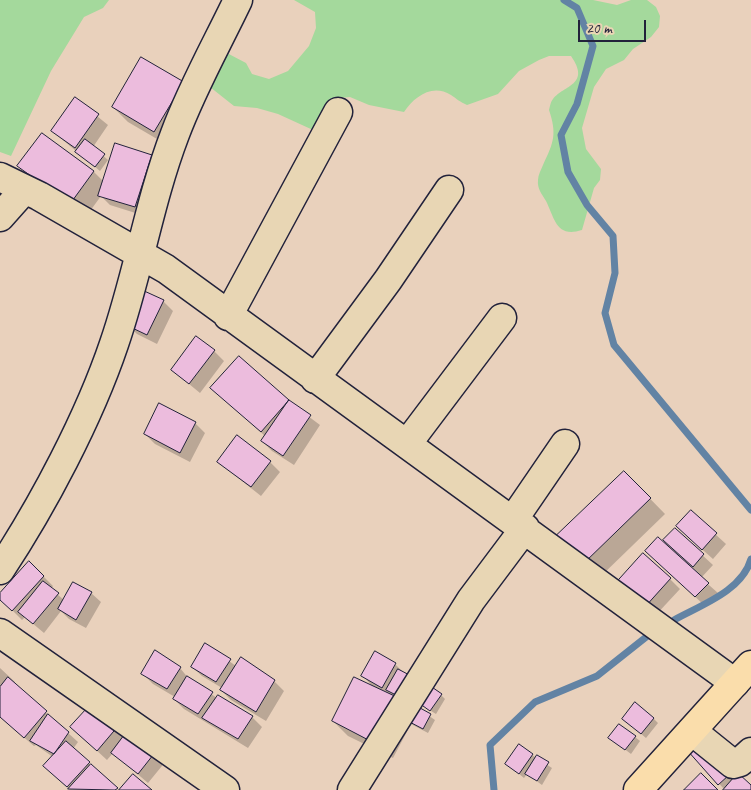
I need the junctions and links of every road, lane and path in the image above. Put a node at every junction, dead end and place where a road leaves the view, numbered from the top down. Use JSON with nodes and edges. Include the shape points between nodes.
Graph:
{"nodes":[{"id":1,"x":238,"y":0,"type":"edge"},
{"id":2,"x":338,"y":112,"type":"dead end"},
{"id":3,"x":0,"y":177,"type":"edge"},
{"id":4,"x":24,"y":190,"type":"junction"},
{"id":5,"x":450,"y":190,"type":"dead end"},
{"id":6,"x":0,"y":217,"type":"edge"},
{"id":7,"x":139,"y":252,"type":"junction"},
{"id":8,"x":228,"y":316,"type":"junction"},
{"id":9,"x":502,"y":318,"type":"dead end"},
{"id":10,"x":315,"y":378,"type":"junction"},
{"id":11,"x":407,"y":444,"type":"junction"},
{"id":12,"x":566,"y":444,"type":"dead end"},
{"id":13,"x":519,"y":524,"type":"junction"},
{"id":14,"x":0,"y":570,"type":"edge"},
{"id":15,"x":0,"y":633,"type":"edge"},
{"id":16,"x":743,"y":674,"type":"edge"},
{"id":17,"x":692,"y":731,"type":"junction"},
{"id":18,"x":751,"y":752,"type":"edge"},
{"id":19,"x":225,"y":790,"type":"edge"},
{"id":20,"x":352,"y":790,"type":"edge"},
{"id":21,"x":638,"y":790,"type":"edge"}],
"edges":[{"from":1,"to":7,"type":"street","via":[[176,131]]},
{"from":2,"to":8,"type":"street"},
{"from":3,"to":4,"type":"street"},
{"from":4,"to":6,"type":"street"},
{"from":4,"to":7,"type":"street"},
{"from":5,"to":10,"type":"street"},
{"from":7,"to":8,"type":"street"},
{"from":7,"to":14,"type":"street","via":[[131,291],[94,396],[16,546]]},
{"from":8,"to":10,"type":"street"},
{"from":9,"to":11,"type":"street"},
{"from":10,"to":11,"type":"street"},
{"from":11,"to":13,"type":"street"},
{"from":12,"to":13,"type":"street"},
{"from":13,"to":16,"type":"street"},
{"from":13,"to":20,"type":"street"},
{"from":15,"to":19,"type":"street"},
{"from":16,"to":17,"type":"main road"},
{"from":17,"to":18,"type":"street","via":[[733,764]]},
{"from":17,"to":21,"type":"main road"}]}
